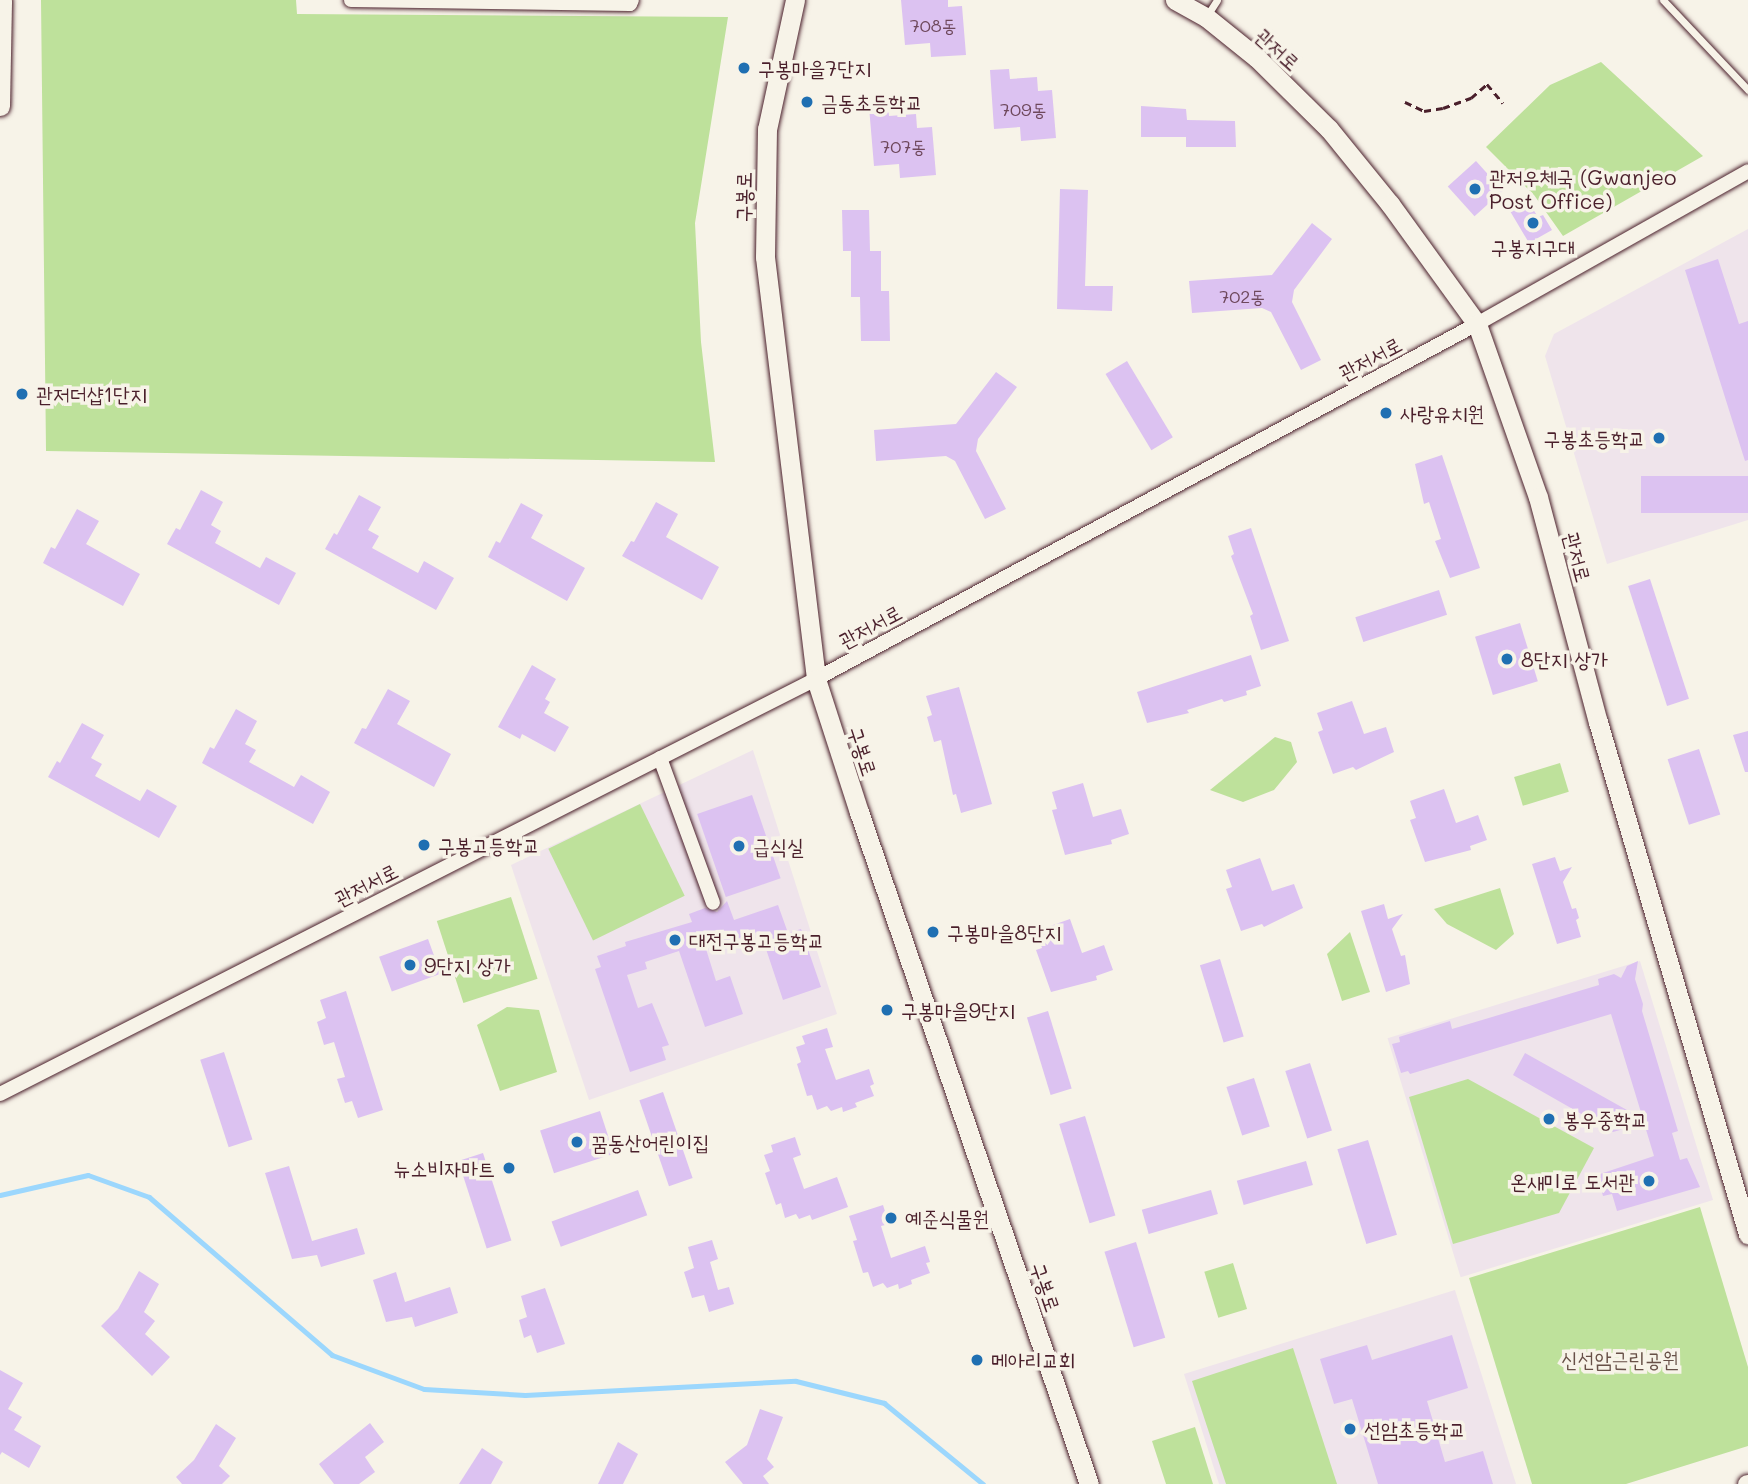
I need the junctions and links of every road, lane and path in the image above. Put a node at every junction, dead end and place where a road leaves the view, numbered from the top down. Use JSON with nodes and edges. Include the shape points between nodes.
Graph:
{"nodes":[{"id":1,"x":2,"y":0,"type":"edge"},
{"id":2,"x":351,"y":0,"type":"edge"},
{"id":3,"x":632,"y":0,"type":"edge"},
{"id":4,"x":795,"y":0,"type":"edge"},
{"id":5,"x":1175,"y":0,"type":"edge"},
{"id":6,"x":1217,"y":0,"type":"edge"},
{"id":7,"x":1663,"y":0,"type":"edge"},
{"id":8,"x":1206,"y":17,"type":"junction"},
{"id":9,"x":1748,"y":90,"type":"edge"},
{"id":10,"x":1405,"y":102,"type":"dead end"},
{"id":11,"x":1503,"y":103,"type":"dead end"},
{"id":12,"x":0,"y":106,"type":"edge"},
{"id":13,"x":1748,"y":171,"type":"edge"},
{"id":14,"x":1477,"y":324,"type":"junction"},
{"id":15,"x":816,"y":678,"type":"junction"},
{"id":16,"x":660,"y":758,"type":"junction"},
{"id":17,"x":713,"y":904,"type":"dead end"},
{"id":18,"x":0,"y":1094,"type":"edge"},
{"id":19,"x":1748,"y":1234,"type":"edge"},
{"id":20,"x":1089,"y":1484,"type":"edge"}],
"edges":[{"from":1,"to":12,"type":"street"},
{"from":2,"to":3,"type":"street","via":[[630,4]]},
{"from":4,"to":15,"type":"street","name":"구봉로","via":[[766,129],[765,257]]},
{"from":5,"to":8,"type":"street","name":"관저로"},
{"from":6,"to":8,"type":"lane"},
{"from":7,"to":9,"type":"lane"},
{"from":8,"to":14,"type":"street","name":"관저로","via":[[1257,58],[1329,129]]},
{"from":10,"to":11,"type":"path","via":[[1424,111],[1443,108],[1471,98],[1487,84]]},
{"from":13,"to":14,"type":"street","name":"관저서로"},
{"from":14,"to":15,"type":"street","name":"관저서로"},
{"from":14,"to":19,"type":"street","name":"관저로","via":[[1538,497],[1598,722]]},
{"from":15,"to":16,"type":"street","name":"관저서로"},
{"from":15,"to":20,"type":"street","name":"구봉로"},
{"from":16,"to":17,"type":"street"},
{"from":16,"to":18,"type":"street","name":"관저서로"}]}
